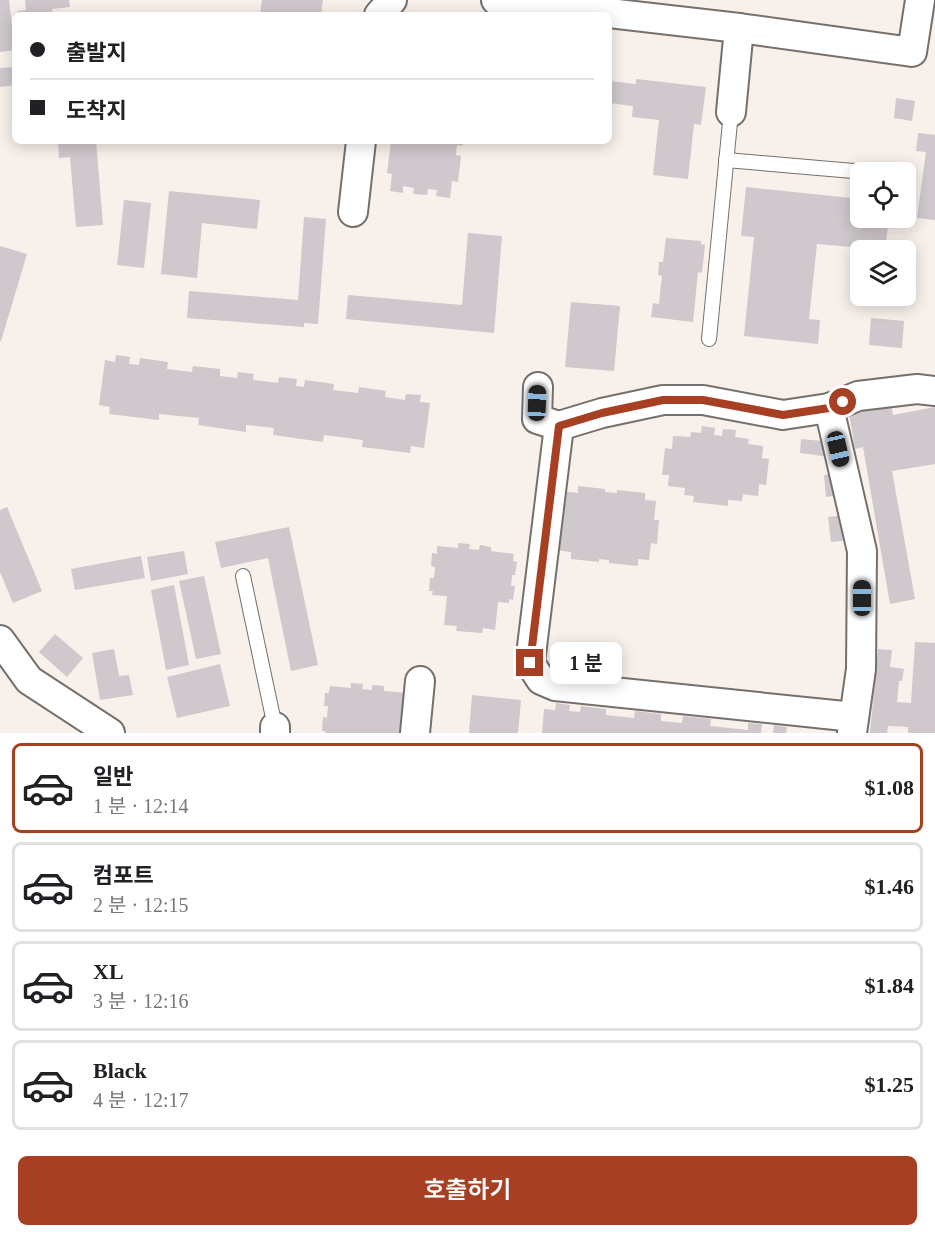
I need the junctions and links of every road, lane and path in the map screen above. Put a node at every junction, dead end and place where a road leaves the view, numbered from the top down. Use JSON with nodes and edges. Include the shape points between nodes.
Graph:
{"nodes":[{"id":1,"x":392,"y":0,"type":"edge"},
{"id":2,"x":496,"y":0,"type":"edge"},
{"id":3,"x":920,"y":0,"type":"edge"},
{"id":4,"x":382,"y":12,"type":"edge"},
{"id":5,"x":563,"y":12,"type":"edge"},
{"id":6,"x":612,"y":16,"type":"edge"},
{"id":7,"x":739,"y":28,"type":"junction"},
{"id":8,"x":923,"y":54,"type":"edge"},
{"id":9,"x":731,"y":112,"type":"joint"},
{"id":10,"x":361,"y":144,"type":"edge"},
{"id":11,"x":726,"y":160,"type":"junction"},
{"id":12,"x":850,"y":171,"type":"edge"},
{"id":13,"x":353,"y":212,"type":"dead end"},
{"id":14,"x":709,"y":339,"type":"dead end"},
{"id":15,"x":538,"y":387,"type":"dead end"},
{"id":16,"x":935,"y":390,"type":"edge"},
{"id":17,"x":829,"y":408,"type":"junction"},
{"id":18,"x":559,"y":426,"type":"junction"},
{"id":19,"x":243,"y":576,"type":"dead end"},
{"id":20,"x":0,"y":640,"type":"edge"},
{"id":21,"x":420,"y":681,"type":"dead end"},
{"id":22,"x":853,"y":725,"type":"edge"},
{"id":23,"x":275,"y":730,"type":"edge"},
{"id":24,"x":110,"y":733,"type":"edge"},
{"id":25,"x":415,"y":733,"type":"edge"}],
"edges":[{"from":1,"to":4,"type":"street"},
{"from":2,"to":5,"type":"street"},
{"from":3,"to":8,"type":"street"},
{"from":6,"to":7,"type":"street"},
{"from":7,"to":8,"type":"street"},
{"from":7,"to":9,"type":"street"},
{"from":9,"to":11,"type":"lane"},
{"from":10,"to":13,"type":"street"},
{"from":11,"to":12,"type":"lane"},
{"from":11,"to":14,"type":"lane"},
{"from":15,"to":18,"type":"street","via":[[537,419]]},
{"from":16,"to":17,"type":"street","via":[[858,396]]},
{"from":17,"to":18,"type":"street","via":[[783,415],[703,400],[663,400]]},
{"from":17,"to":22,"type":"street","via":[[862,551],[861,669]]},
{"from":18,"to":22,"type":"street","via":[[530,663],[540,680],[555,686]]},
{"from":19,"to":23,"type":"lane"},
{"from":20,"to":24,"type":"street","via":[[29,680]]},
{"from":21,"to":25,"type":"street"}]}
